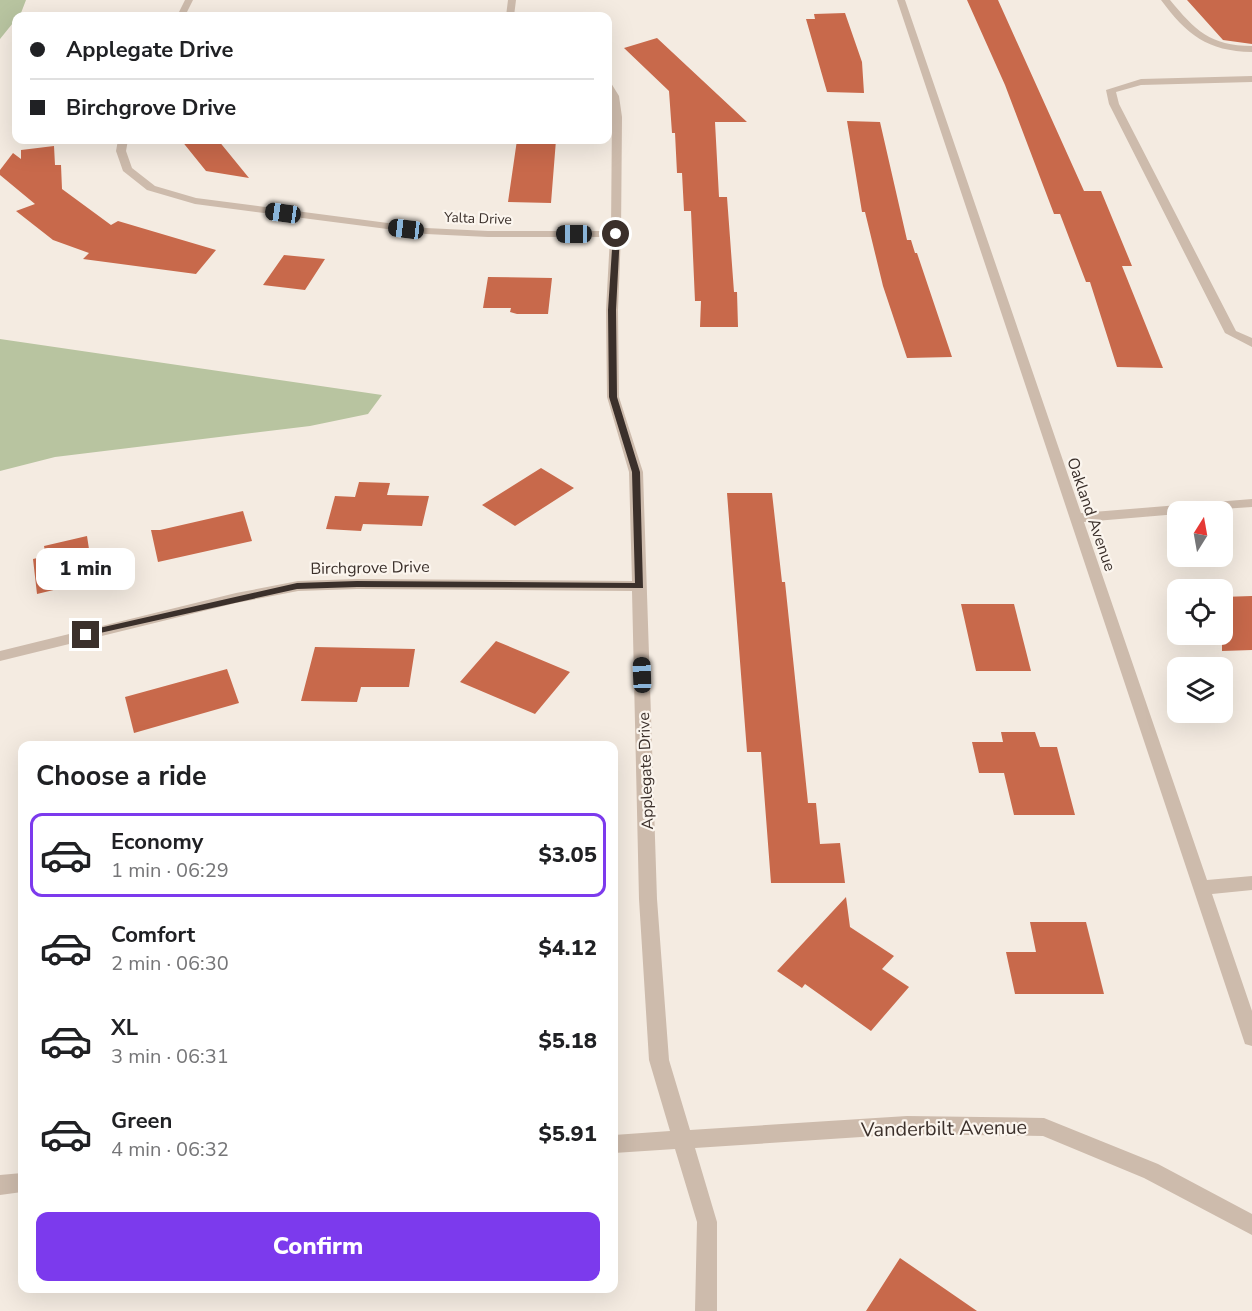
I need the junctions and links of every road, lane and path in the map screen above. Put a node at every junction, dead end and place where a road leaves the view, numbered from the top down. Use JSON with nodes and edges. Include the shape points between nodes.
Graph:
{"nodes":[{"id":1,"x":902,"y":0,"type":"edge"},
{"id":2,"x":1165,"y":0,"type":"edge"},
{"id":3,"x":1252,"y":49,"type":"edge"},
{"id":4,"x":1252,"y":79,"type":"edge"},
{"id":5,"x":612,"y":92,"type":"edge"},
{"id":6,"x":122,"y":144,"type":"edge"},
{"id":7,"x":616,"y":234,"type":"junction"},
{"id":8,"x":1252,"y":342,"type":"edge"},
{"id":9,"x":1252,"y":503,"type":"edge"},
{"id":10,"x":1076,"y":518,"type":"junction"},
{"id":11,"x":640,"y":586,"type":"junction"},
{"id":12,"x":0,"y":656,"type":"edge"},
{"id":13,"x":1252,"y":883,"type":"edge"},
{"id":14,"x":1201,"y":888,"type":"junction"},
{"id":15,"x":1252,"y":1038,"type":"edge"},
{"id":16,"x":684,"y":1140,"type":"junction"},
{"id":17,"x":618,"y":1144,"type":"edge"},
{"id":18,"x":18,"y":1183,"type":"edge"},
{"id":19,"x":0,"y":1185,"type":"edge"},
{"id":20,"x":1252,"y":1225,"type":"edge"},
{"id":21,"x":706,"y":1311,"type":"edge"}],
"edges":[{"from":1,"to":10,"type":"street","name":"Oakland Avenue"},
{"from":2,"to":3,"type":"street","via":[[1206,43],[1236,50]]},
{"from":4,"to":8,"type":"street","via":[[1141,82],[1111,90],[1114,104],[1231,333]]},
{"from":5,"to":7,"type":"street","name":"Applegate Drive","via":[[617,117]]},
{"from":6,"to":7,"type":"street","name":"Yalta Drive","via":[[127,169],[151,188],[195,201],[426,231]]},
{"from":7,"to":11,"type":"street","name":"Applegate Drive","via":[[613,397],[636,472]]},
{"from":9,"to":10,"type":"street"},
{"from":10,"to":14,"type":"street","name":"Oakland Avenue"},
{"from":11,"to":12,"type":"street","name":"Birchgrove Drive","via":[[297,586]]},
{"from":11,"to":16,"type":"street","name":"Applegate Drive","via":[[648,899],[659,1060]]},
{"from":13,"to":14,"type":"street"},
{"from":14,"to":15,"type":"street","name":"Oakland Avenue"},
{"from":16,"to":17,"type":"street","name":"Vanderbilt Avenue"},
{"from":16,"to":20,"type":"street","name":"Vanderbilt Avenue","via":[[907,1125],[1044,1127],[1151,1171]]},
{"from":16,"to":21,"type":"street","name":"Applegate Drive","via":[[707,1222]]},
{"from":18,"to":19,"type":"street"}]}
